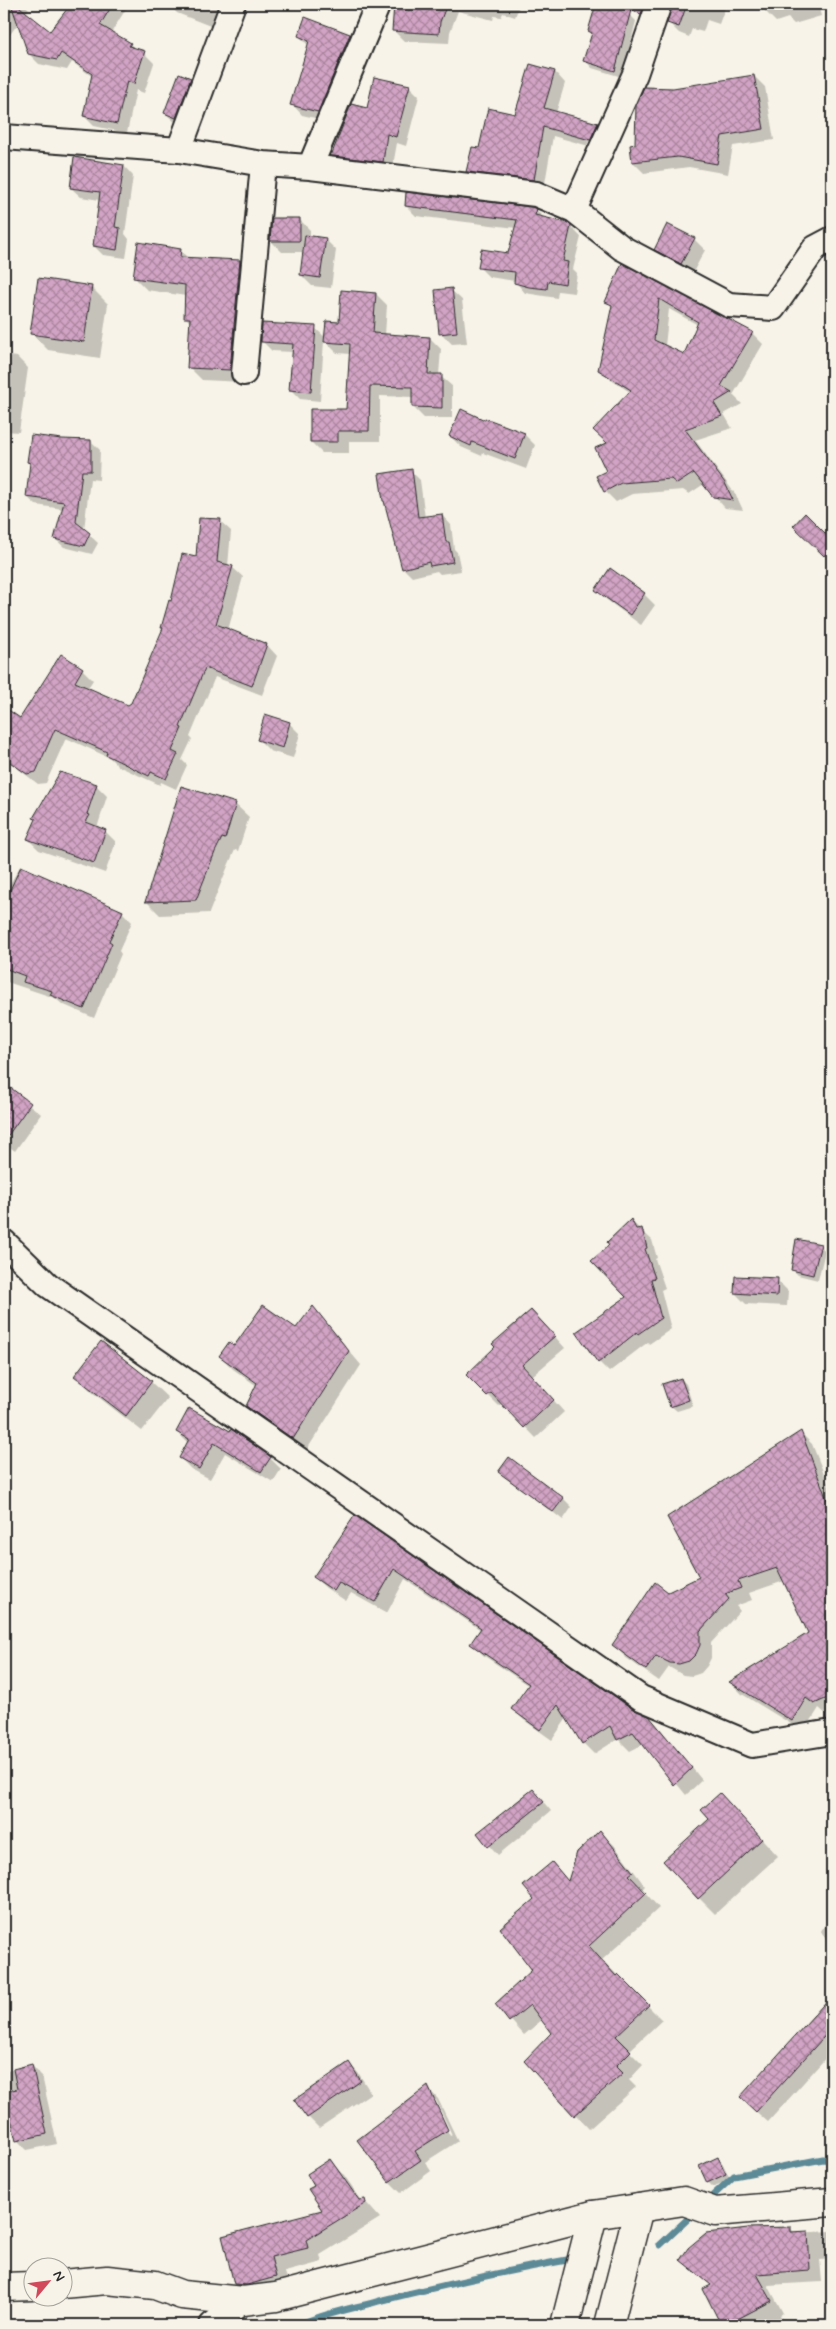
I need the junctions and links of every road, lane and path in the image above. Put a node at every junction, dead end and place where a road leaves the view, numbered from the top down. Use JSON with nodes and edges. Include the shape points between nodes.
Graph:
{"nodes":[{"id":1,"x":233,"y":4,"type":"edge"},
{"id":2,"x":378,"y":4,"type":"edge"},
{"id":3,"x":660,"y":4,"type":"edge"},
{"id":4,"x":4,"y":137,"type":"edge"},
{"id":5,"x":179,"y":150,"type":"junction"},
{"id":6,"x":262,"y":164,"type":"junction"},
{"id":7,"x":310,"y":167,"type":"junction"},
{"id":8,"x":574,"y":210,"type":"junction"},
{"id":9,"x":832,"y":239,"type":"edge"},
{"id":10,"x":244,"y":373,"type":"dead end"},
{"id":11,"x":4,"y":1242,"type":"edge"},
{"id":12,"x":832,"y":1732,"type":"edge"},
{"id":13,"x":832,"y":2202,"type":"edge"},
{"id":14,"x":639,"y":2208,"type":"junction"},
{"id":15,"x":593,"y":2215,"type":"junction"},
{"id":16,"x":72,"y":2283,"type":"edge"},
{"id":17,"x":22,"y":2286,"type":"edge"},
{"id":18,"x":4,"y":2287,"type":"edge"},
{"id":19,"x":243,"y":2301,"type":"junction"},
{"id":20,"x":212,"y":2325,"type":"edge"},
{"id":21,"x":566,"y":2325,"type":"edge"},
{"id":22,"x":609,"y":2325,"type":"edge"}],
"edges":[{"from":1,"to":5,"type":"street"},
{"from":2,"to":7,"type":"street"},
{"from":3,"to":8,"type":"street","via":[[635,74]]},
{"from":4,"to":5,"type":"street"},
{"from":5,"to":6,"type":"street"},
{"from":6,"to":7,"type":"street"},
{"from":6,"to":10,"type":"street"},
{"from":7,"to":8,"type":"street","via":[[536,194]]},
{"from":8,"to":9,"type":"street","via":[[622,248],[729,305],[773,308],[815,248]]},
{"from":11,"to":12,"type":"street","via":[[48,1285],[641,1698],[752,1745]]},
{"from":13,"to":14,"type":"street","via":[[714,2212],[684,2201]]},
{"from":14,"to":15,"type":"street"},
{"from":14,"to":22,"type":"street"},
{"from":15,"to":19,"type":"street","via":[[276,2297]]},
{"from":15,"to":21,"type":"street"},
{"from":16,"to":19,"type":"street","via":[[107,2280],[155,2285],[182,2295]]},
{"from":17,"to":18,"type":"street"},
{"from":19,"to":20,"type":"street"}]}
